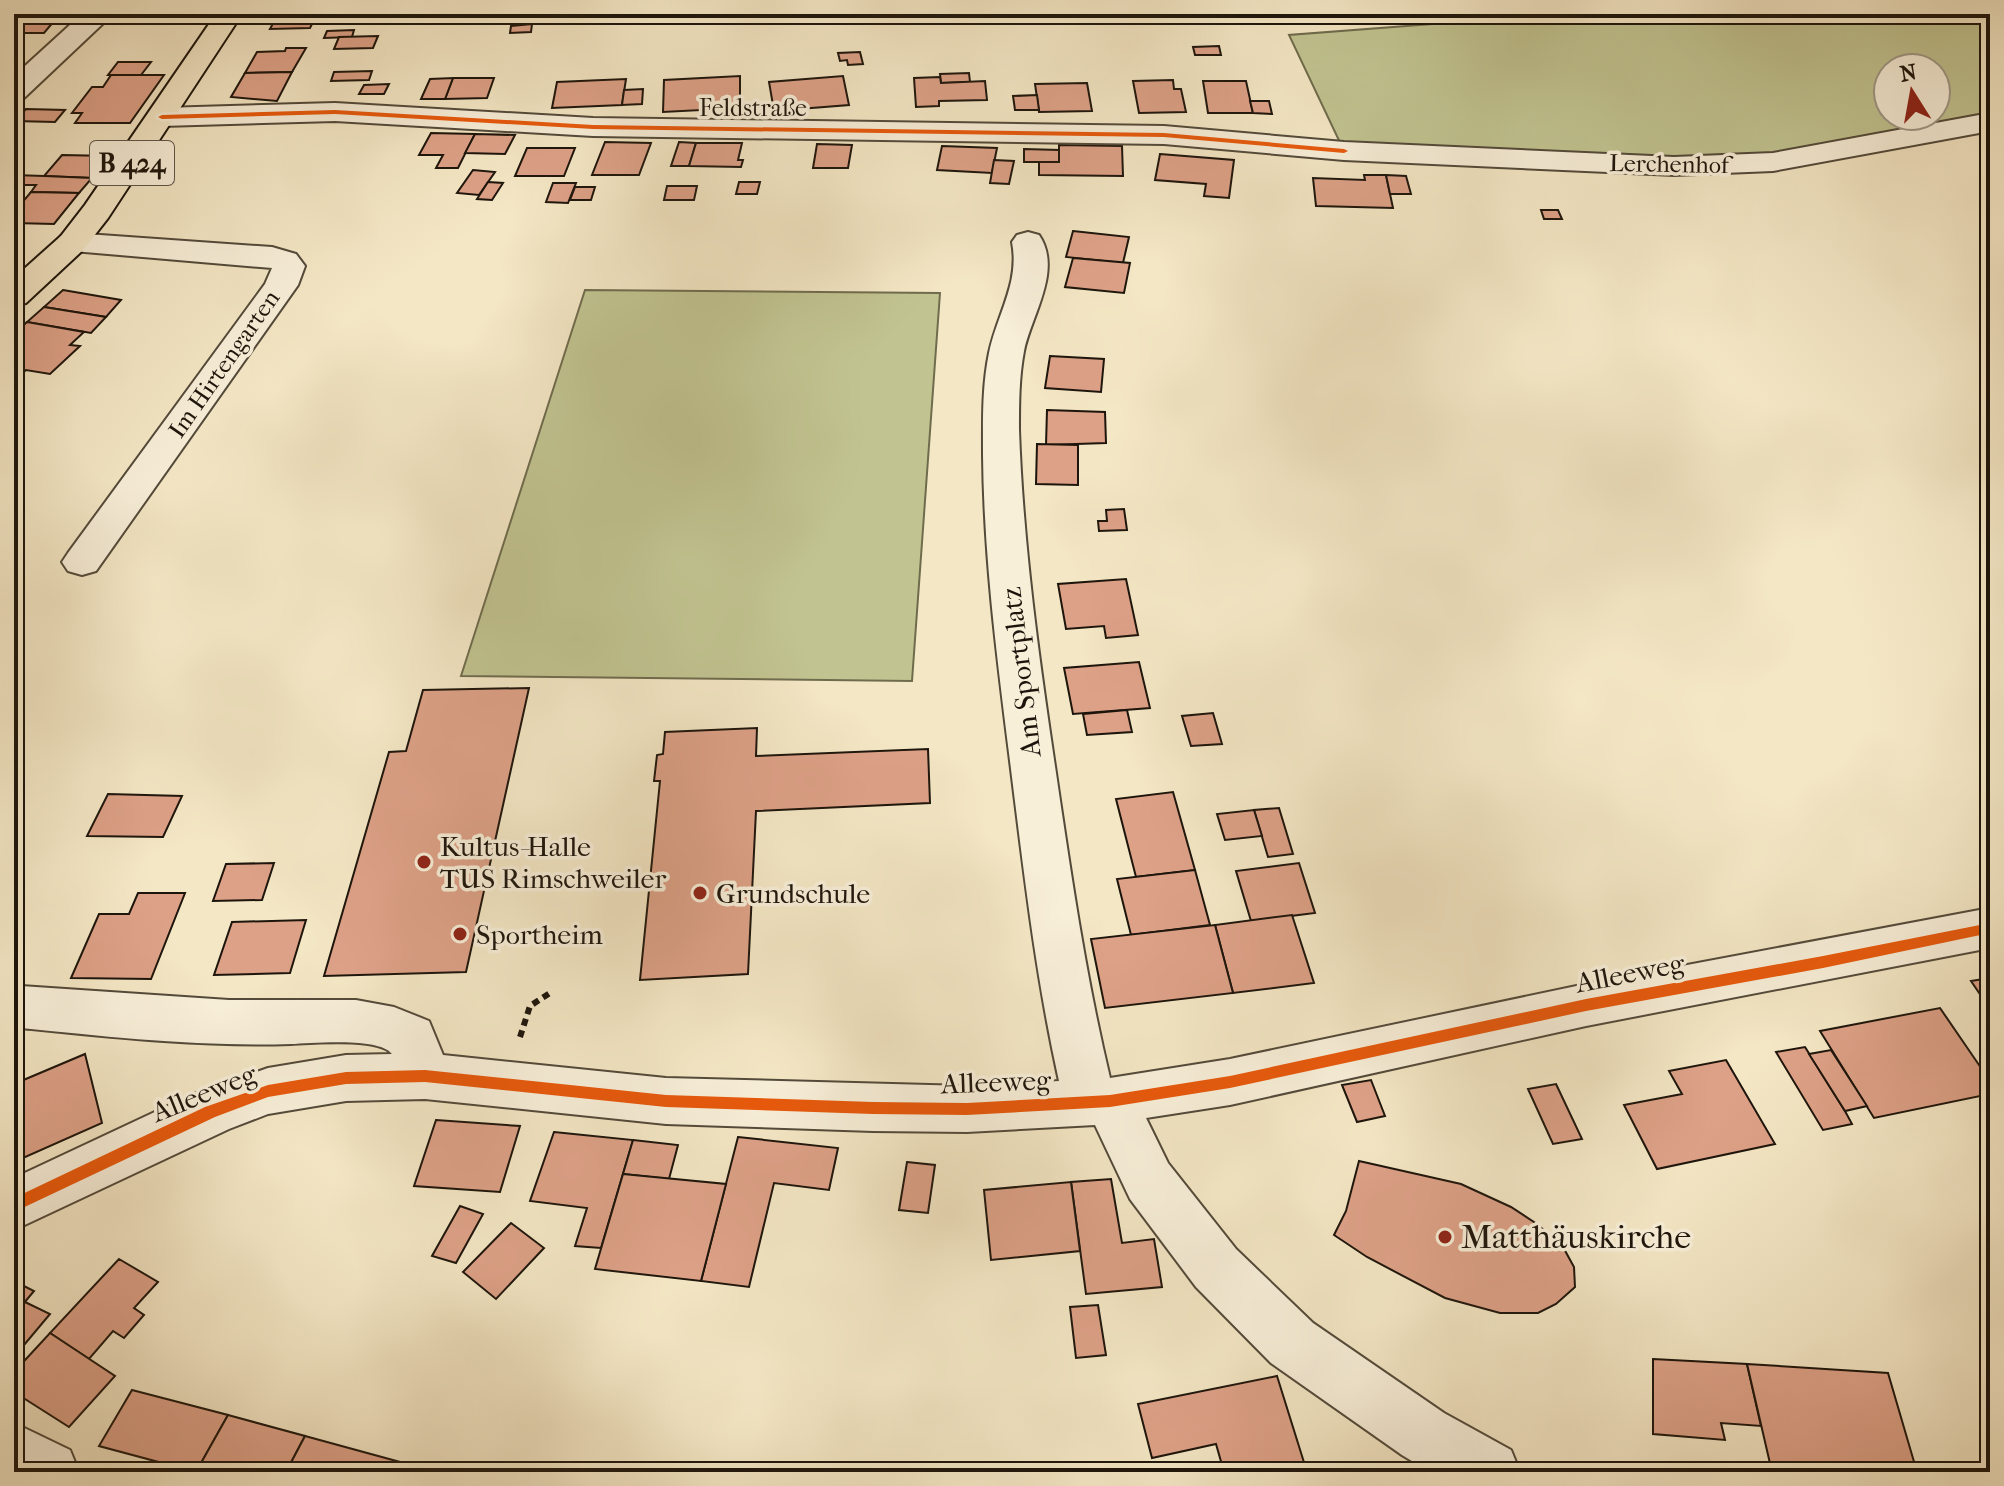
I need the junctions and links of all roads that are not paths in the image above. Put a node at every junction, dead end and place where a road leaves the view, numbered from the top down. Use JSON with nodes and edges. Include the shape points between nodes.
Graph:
{"nodes":[{"id":1,"x":100,"y":14,"type":"edge"},
{"id":2,"x":229,"y":14,"type":"edge"},
{"id":3,"x":14,"y":92,"type":"edge"},
{"id":4,"x":162,"y":117,"type":"junction"},
{"id":5,"x":1990,"y":122,"type":"edge"},
{"id":6,"x":1344,"y":151,"type":"joint"},
{"id":7,"x":1028,"y":242,"type":"dead end"},
{"id":8,"x":72,"y":243,"type":"junction"},
{"id":9,"x":14,"y":296,"type":"edge"},
{"id":10,"x":82,"y":562,"type":"dead end"},
{"id":11,"x":1990,"y":928,"type":"edge"},
{"id":12,"x":21,"y":1007,"type":"dead end"},
{"id":13,"x":425,"y":1076,"type":"junction"},
{"id":14,"x":1100,"y":1102,"type":"junction"},
{"id":15,"x":14,"y":1205,"type":"edge"},
{"id":16,"x":14,"y":1453,"type":"edge"},
{"id":17,"x":48,"y":1472,"type":"edge"},
{"id":18,"x":1489,"y":1472,"type":"edge"}],
"edges":[{"from":1,"to":3,"type":"street"},
{"from":2,"to":4,"type":"main road","number":"B 424"},
{"from":4,"to":6,"type":"street","name":"Feldstraße","via":[[335,112],[593,127],[1164,135]]},
{"from":4,"to":8,"type":"main road","number":"B 424"},
{"from":5,"to":6,"type":"street","name":"Lerchenhof","via":[[1733,166]]},
{"from":7,"to":14,"type":"street","name":"Am Sportplatz","via":[[1032,277],[1008,347],[1003,393],[1005,526],[1058,953]]},
{"from":8,"to":9,"type":"main road","number":"B 424"},
{"from":8,"to":10,"type":"street","name":"Im Hirtengarten","via":[[272,257],[289,266],[281,285]]},
{"from":11,"to":14,"type":"street","name":"Alleeweg","via":[[1586,1005],[1230,1082]]},
{"from":12,"to":13,"type":"street","via":[[126,1018],[355,1022],[411,1036]]},
{"from":13,"to":14,"type":"street","name":"Alleeweg","via":[[666,1101],[967,1109]]},
{"from":13,"to":15,"type":"street","name":"Alleeweg","via":[[346,1078],[268,1091],[210,1112]]},
{"from":14,"to":18,"type":"street","name":"Am Sportplatz","via":[[1149,1181],[1216,1268],[1292,1343],[1423,1434]]},
{"from":16,"to":17,"type":"street"}]}
